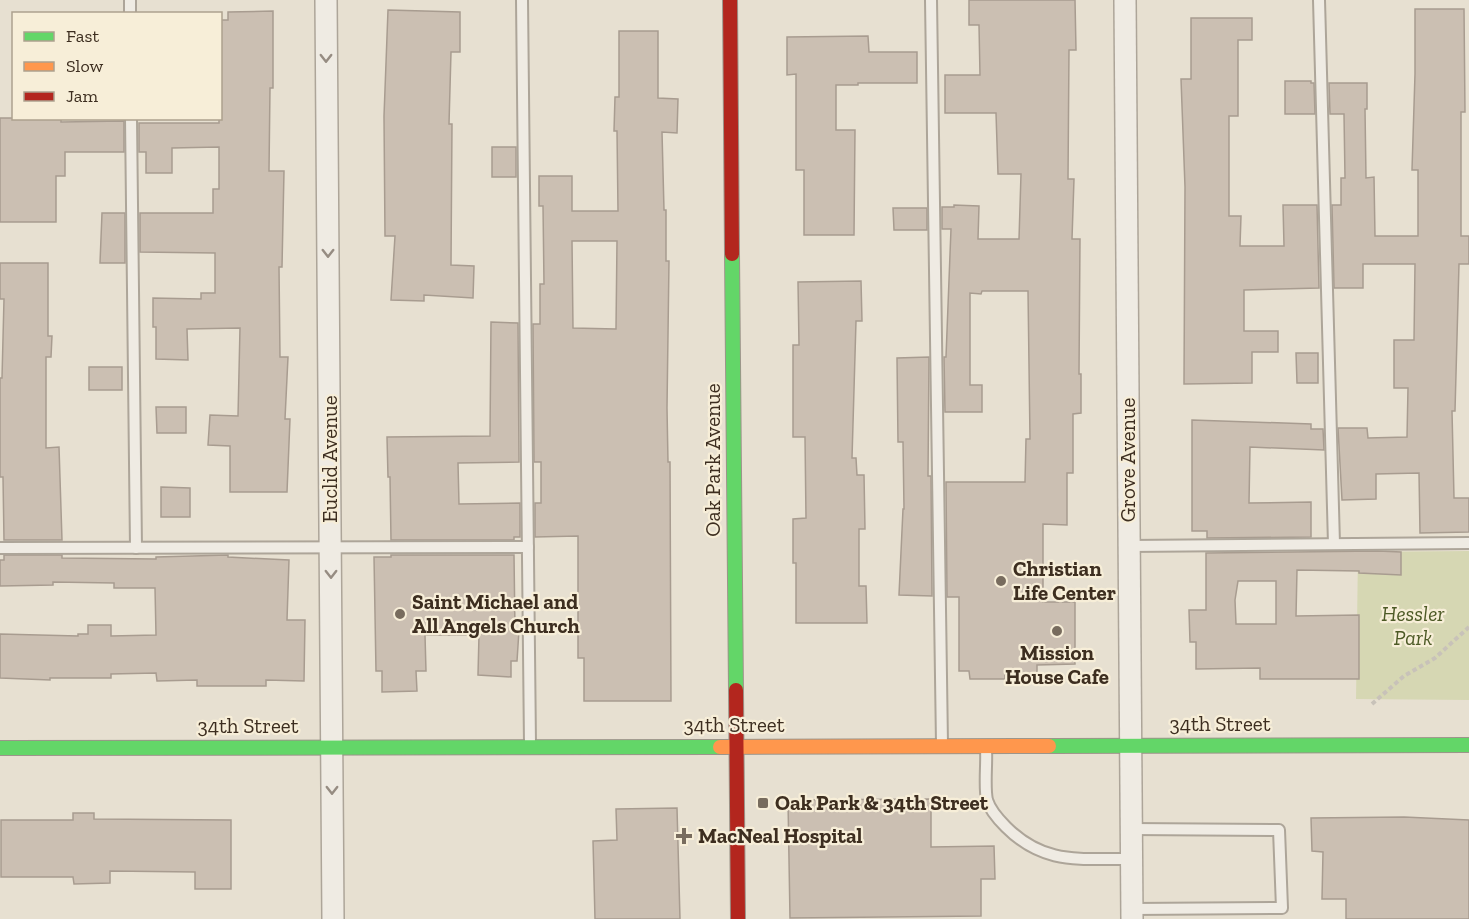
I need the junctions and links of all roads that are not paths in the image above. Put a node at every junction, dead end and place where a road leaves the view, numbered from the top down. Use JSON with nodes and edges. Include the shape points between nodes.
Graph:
{"nodes":[{"id":1,"x":326,"y":0,"type":"edge"},
{"id":2,"x":522,"y":0,"type":"edge"},
{"id":3,"x":730,"y":0,"type":"edge"},
{"id":4,"x":931,"y":0,"type":"edge"},
{"id":5,"x":1125,"y":0,"type":"edge"},
{"id":6,"x":1319,"y":0,"type":"edge"},
{"id":7,"x":131,"y":120,"type":"edge"},
{"id":8,"x":1469,"y":543,"type":"edge"},
{"id":9,"x":1334,"y":544,"type":"junction"},
{"id":10,"x":1129,"y":546,"type":"junction"},
{"id":11,"x":528,"y":547,"type":"junction"},
{"id":12,"x":0,"y":548,"type":"edge"},
{"id":13,"x":136,"y":548,"type":"junction"},
{"id":14,"x":330,"y":548,"type":"junction"},
{"id":15,"x":1469,"y":745,"type":"edge"},
{"id":16,"x":736,"y":746,"type":"junction"},
{"id":17,"x":942,"y":746,"type":"junction"},
{"id":18,"x":986,"y":746,"type":"junction"},
{"id":19,"x":1131,"y":746,"type":"junction"},
{"id":20,"x":332,"y":747,"type":"junction"},
{"id":21,"x":530,"y":747,"type":"junction"},
{"id":22,"x":0,"y":748,"type":"edge"},
{"id":23,"x":1131,"y":829,"type":"junction"},
{"id":24,"x":1131,"y":859,"type":"junction"},
{"id":25,"x":1132,"y":914,"type":"edge"},
{"id":26,"x":333,"y":919,"type":"edge"},
{"id":27,"x":738,"y":919,"type":"edge"}],
"edges":[{"from":1,"to":14,"type":"street","name":"Euclid Avenue","one_way":true},
{"from":2,"to":11,"type":"lane"},
{"from":3,"to":16,"type":"street","name":"Oak Park Avenue"},
{"from":4,"to":17,"type":"lane"},
{"from":5,"to":10,"type":"street","name":"Grove Avenue"},
{"from":6,"to":9,"type":"lane"},
{"from":7,"to":13,"type":"lane"},
{"from":8,"to":9,"type":"lane"},
{"from":9,"to":10,"type":"lane"},
{"from":10,"to":19,"type":"street","name":"Grove Avenue"},
{"from":11,"to":14,"type":"lane"},
{"from":11,"to":21,"type":"lane"},
{"from":12,"to":13,"type":"lane"},
{"from":13,"to":14,"type":"lane"},
{"from":14,"to":20,"type":"street","name":"Euclid Avenue","one_way":true},
{"from":15,"to":19,"type":"street","name":"34th Street"},
{"from":16,"to":17,"type":"street","name":"34th Street"},
{"from":16,"to":21,"type":"street","name":"34th Street"},
{"from":16,"to":27,"type":"street","name":"Oak Park Avenue"},
{"from":17,"to":18,"type":"street","name":"34th Street"},
{"from":18,"to":19,"type":"street","name":"34th Street"},
{"from":18,"to":24,"type":"lane","via":[[987,800],[997,818],[1027,845],[1061,858]]},
{"from":19,"to":23,"type":"street","name":"Grove Avenue"},
{"from":20,"to":21,"type":"street","name":"34th Street"},
{"from":20,"to":22,"type":"street","name":"34th Street"},
{"from":20,"to":26,"type":"street","name":"Euclid Avenue","one_way":true},
{"from":23,"to":24,"type":"street","name":"Grove Avenue"},
{"from":23,"to":25,"type":"lane","via":[[1279,830],[1282,908]]},
{"from":24,"to":25,"type":"street","name":"Grove Avenue"}]}
